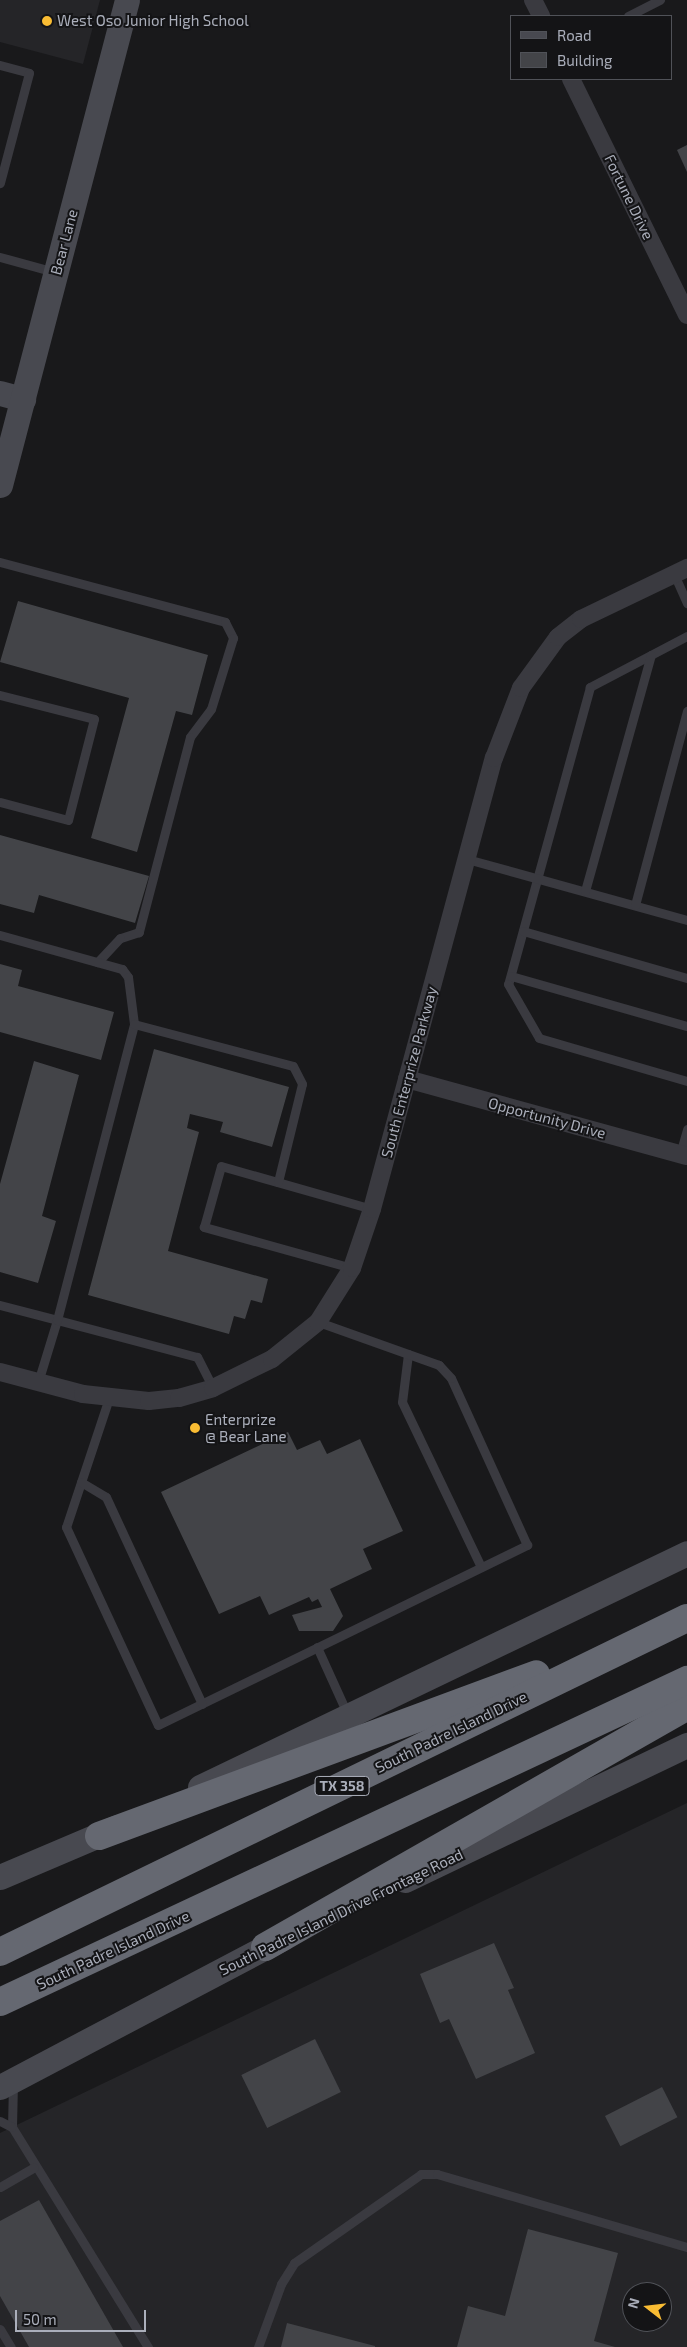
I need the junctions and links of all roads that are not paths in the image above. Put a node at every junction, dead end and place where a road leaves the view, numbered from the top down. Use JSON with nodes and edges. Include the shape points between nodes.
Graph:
{"nodes":[{"id":1,"x":127,"y":0,"type":"edge"},
{"id":2,"x":533,"y":0,"type":"edge"},
{"id":3,"x":660,"y":0,"type":"edge"},
{"id":4,"x":540,"y":15,"type":"edge"},
{"id":5,"x":630,"y":15,"type":"edge"},
{"id":6,"x":0,"y":65,"type":"edge"},
{"id":7,"x":572,"y":80,"type":"edge"},
{"id":8,"x":0,"y":183,"type":"edge"},
{"id":9,"x":0,"y":257,"type":"edge"},
{"id":10,"x":56,"y":272,"type":"junction"},
{"id":11,"x":682,"y":291,"type":"edge"},
{"id":12,"x":687,"y":316,"type":"edge"},
{"id":13,"x":11,"y":396,"type":"edge"},
{"id":14,"x":0,"y":485,"type":"edge"},
{"id":15,"x":0,"y":562,"type":"edge"},
{"id":16,"x":680,"y":571,"type":"edge"},
{"id":17,"x":687,"y":603,"type":"edge"},
{"id":18,"x":687,"y":636,"type":"edge"},
{"id":19,"x":651,"y":655,"type":"junction"},
{"id":20,"x":0,"y":695,"type":"edge"},
{"id":21,"x":687,"y":711,"type":"edge"},
{"id":22,"x":0,"y":802,"type":"edge"},
{"id":23,"x":467,"y":859,"type":"junction"},
{"id":24,"x":537,"y":878,"type":"junction"},
{"id":25,"x":585,"y":891,"type":"junction"},
{"id":26,"x":635,"y":905,"type":"junction"},
{"id":27,"x":687,"y":920,"type":"edge"},
{"id":28,"x":523,"y":931,"type":"junction"},
{"id":29,"x":0,"y":935,"type":"edge"},
{"id":30,"x":98,"y":962,"type":"junction"},
{"id":31,"x":510,"y":976,"type":"junction"},
{"id":32,"x":687,"y":978,"type":"edge"},
{"id":33,"x":134,"y":1024,"type":"junction"},
{"id":34,"x":687,"y":1026,"type":"edge"},
{"id":35,"x":407,"y":1079,"type":"junction"},
{"id":36,"x":687,"y":1081,"type":"edge"},
{"id":37,"x":687,"y":1129,"type":"edge"},
{"id":38,"x":683,"y":1155,"type":"edge"},
{"id":39,"x":278,"y":1182,"type":"junction"},
{"id":40,"x":372,"y":1209,"type":"junction"},
{"id":41,"x":352,"y":1268,"type":"junction"},
{"id":42,"x":0,"y":1305,"type":"edge"},
{"id":43,"x":57,"y":1320,"type":"junction"},
{"id":44,"x":318,"y":1322,"type":"junction"},
{"id":45,"x":408,"y":1354,"type":"junction"},
{"id":46,"x":0,"y":1372,"type":"edge"},
{"id":47,"x":38,"y":1382,"type":"junction"},
{"id":48,"x":213,"y":1388,"type":"junction"},
{"id":49,"x":109,"y":1398,"type":"junction"},
{"id":50,"x":81,"y":1482,"type":"junction"},
{"id":51,"x":687,"y":1553,"type":"edge"},
{"id":52,"x":481,"y":1567,"type":"junction"},
{"id":53,"x":686,"y":1618,"type":"edge"},
{"id":54,"x":317,"y":1647,"type":"junction"},
{"id":55,"x":687,"y":1680,"type":"edge"},
{"id":56,"x":202,"y":1704,"type":"junction"},
{"id":57,"x":687,"y":1706,"type":"edge"},
{"id":58,"x":348,"y":1716,"type":"junction"},
{"id":59,"x":687,"y":1745,"type":"edge"},
{"id":60,"x":99,"y":1836,"type":"junction"},
{"id":61,"x":0,"y":1877,"type":"edge"},
{"id":62,"x":265,"y":1947,"type":"junction"},
{"id":63,"x":0,"y":1952,"type":"edge"},
{"id":64,"x":0,"y":2002,"type":"edge"},
{"id":65,"x":7,"y":2083,"type":"edge"},
{"id":66,"x":0,"y":2121,"type":"edge"},
{"id":67,"x":12,"y":2127,"type":"junction"},
{"id":68,"x":34,"y":2166,"type":"junction"},
{"id":69,"x":0,"y":2187,"type":"edge"},
{"id":70,"x":687,"y":2247,"type":"edge"},
{"id":71,"x":0,"y":2329,"type":"edge"},
{"id":72,"x":10,"y":2347,"type":"edge"},
{"id":73,"x":148,"y":2347,"type":"edge"},
{"id":74,"x":258,"y":2347,"type":"edge"}],
"edges":[{"from":1,"to":10,"type":"main road","name":"Bear Lane"},
{"from":2,"to":4,"type":"street"},
{"from":3,"to":5,"type":"lane"},
{"from":6,"to":8,"type":"lane","via":[[29,73]]},
{"from":7,"to":11,"type":"street","name":"Fortune Drive"},
{"from":9,"to":10,"type":"lane"},
{"from":10,"to":13,"type":"main road","name":"Bear Lane"},
{"from":11,"to":12,"type":"street","name":"Fortune Drive"},
{"from":13,"to":14,"type":"main road","name":"Bear Lane"},
{"from":15,"to":30,"type":"lane","via":[[225,622],[233,638],[210,709],[190,737],[139,932],[120,938]]},
{"from":16,"to":17,"type":"lane"},
{"from":16,"to":23,"type":"street","name":"South Enterprize Parkway","via":[[581,619],[558,637],[536,663],[505,722]]},
{"from":18,"to":19,"type":"lane"},
{"from":19,"to":24,"type":"lane","via":[[590,688]]},
{"from":19,"to":25,"type":"lane"},
{"from":20,"to":22,"type":"lane","via":[[94,719],[68,820]]},
{"from":21,"to":26,"type":"lane"},
{"from":23,"to":24,"type":"lane"},
{"from":23,"to":35,"type":"street","name":"South Enterprize Parkway"},
{"from":24,"to":25,"type":"lane"},
{"from":24,"to":28,"type":"lane"},
{"from":25,"to":26,"type":"lane"},
{"from":26,"to":27,"type":"lane"},
{"from":28,"to":31,"type":"lane"},
{"from":28,"to":32,"type":"lane"},
{"from":29,"to":30,"type":"lane"},
{"from":30,"to":33,"type":"lane","via":[[122,969],[128,977]]},
{"from":31,"to":34,"type":"lane"},
{"from":31,"to":36,"type":"lane","via":[[508,984],[539,1038]]},
{"from":33,"to":39,"type":"lane","via":[[292,1066],[302,1084]]},
{"from":33,"to":43,"type":"lane"},
{"from":35,"to":38,"type":"street","name":"Opportunity Drive"},
{"from":35,"to":40,"type":"street","name":"South Enterprize Parkway"},
{"from":37,"to":38,"type":"lane"},
{"from":39,"to":40,"type":"lane"},
{"from":39,"to":41,"type":"lane","via":[[221,1166],[204,1227]]},
{"from":40,"to":41,"type":"street","name":"South Enterprize Parkway"},
{"from":41,"to":44,"type":"street","name":"South Enterprize Parkway"},
{"from":42,"to":43,"type":"lane"},
{"from":43,"to":47,"type":"lane"},
{"from":43,"to":48,"type":"lane","via":[[197,1357]]},
{"from":44,"to":45,"type":"lane"},
{"from":44,"to":48,"type":"street","name":"South Enterprize Parkway","via":[[272,1359]]},
{"from":45,"to":52,"type":"lane","via":[[402,1402]]},
{"from":45,"to":52,"type":"lane","via":[[440,1365],[451,1378],[526,1545]]},
{"from":46,"to":47,"type":"street","name":"South Enterprize Parkway"},
{"from":47,"to":49,"type":"street","name":"South Enterprize Parkway"},
{"from":48,"to":49,"type":"street","name":"South Enterprize Parkway","via":[[149,1401]]},
{"from":49,"to":50,"type":"lane"},
{"from":50,"to":56,"type":"lane","via":[[106,1497]]},
{"from":50,"to":56,"type":"lane","via":[[66,1527],[158,1725]]},
{"from":51,"to":58,"type":"main road"},
{"from":52,"to":54,"type":"lane"},
{"from":53,"to":60,"type":"highway"},
{"from":53,"to":63,"type":"highway","name":"South Padre Island Drive","number":"TX 358"},
{"from":54,"to":56,"type":"lane"},
{"from":54,"to":58,"type":"lane"},
{"from":55,"to":64,"type":"highway","name":"South Padre Island Drive"},
{"from":57,"to":62,"type":"highway"},
{"from":58,"to":60,"type":"main road"},
{"from":59,"to":62,"type":"main road","name":"South Padre Island Drive Frontage Road"},
{"from":60,"to":61,"type":"main road"},
{"from":62,"to":65,"type":"main road","name":"South Padre Island Drive Frontage Road"},
{"from":65,"to":67,"type":"lane"},
{"from":66,"to":67,"type":"lane"},
{"from":67,"to":68,"type":"lane"},
{"from":68,"to":69,"type":"lane"},
{"from":68,"to":73,"type":"lane"},
{"from":70,"to":74,"type":"lane","via":[[437,2174],[421,2174],[294,2263],[281,2284]]},
{"from":71,"to":72,"type":"lane"}]}
